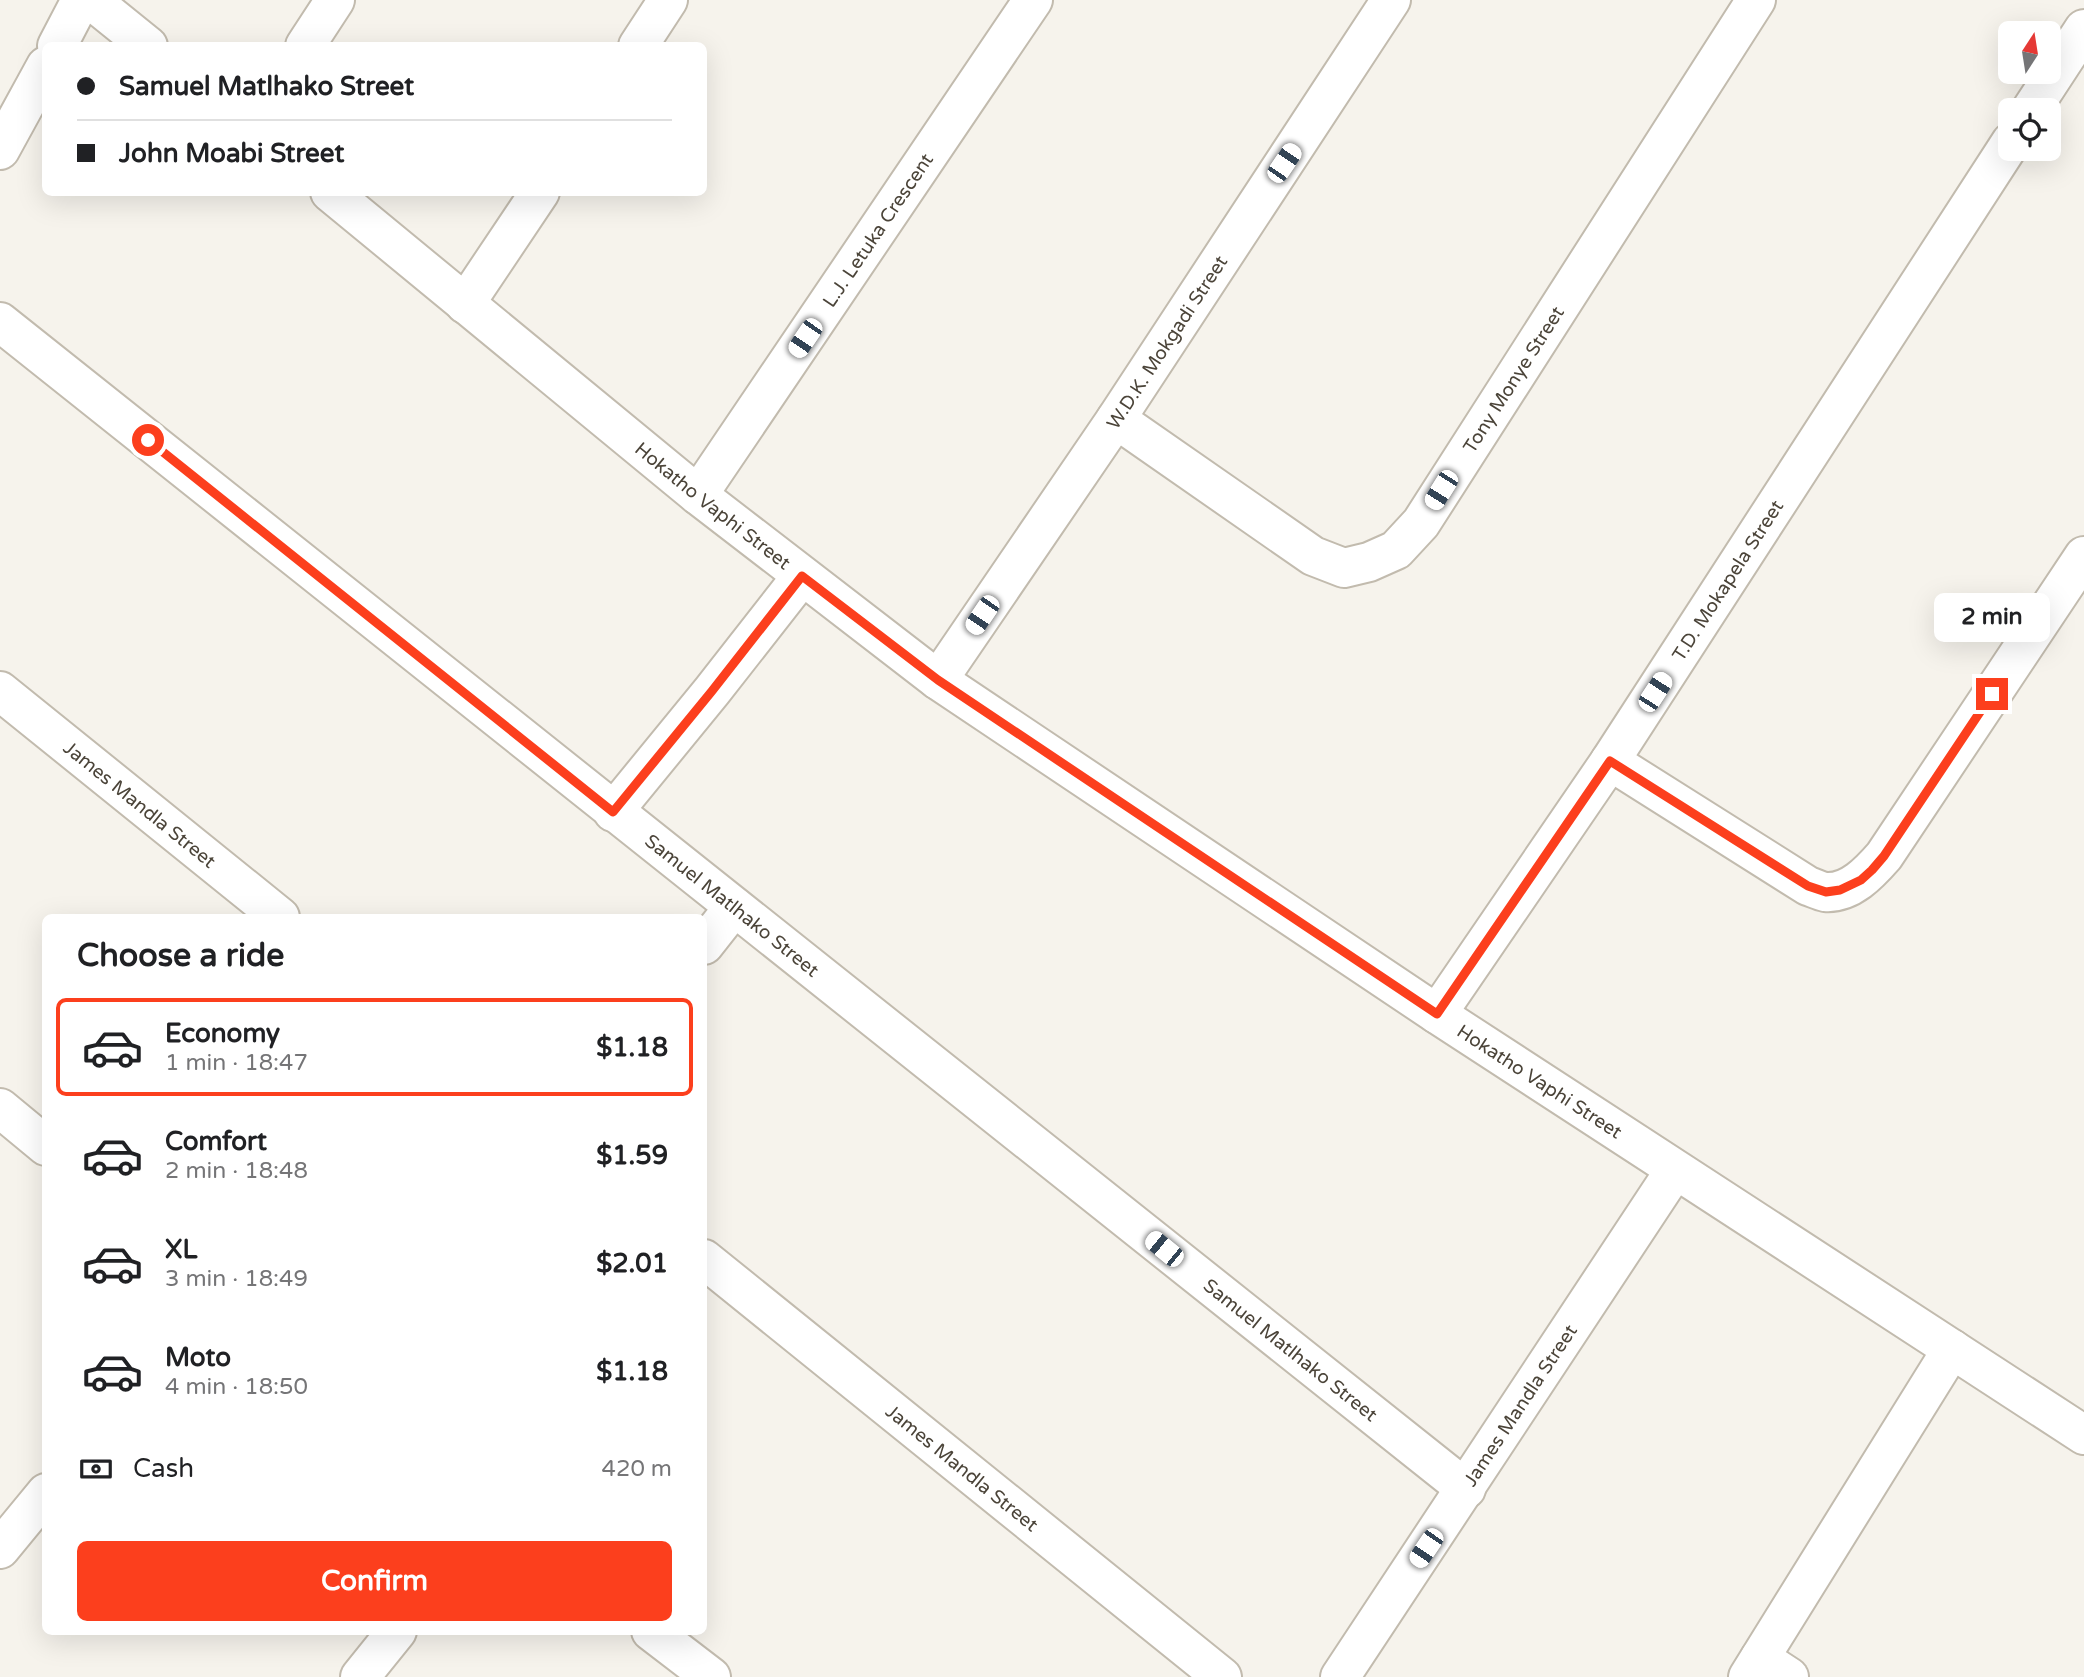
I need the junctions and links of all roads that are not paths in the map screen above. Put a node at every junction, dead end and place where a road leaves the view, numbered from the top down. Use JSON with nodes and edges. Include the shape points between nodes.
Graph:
{"nodes":[{"id":1,"x":81,"y":0,"type":"edge"},
{"id":2,"x":91,"y":0,"type":"edge"},
{"id":3,"x":335,"y":0,"type":"edge"},
{"id":4,"x":668,"y":0,"type":"edge"},
{"id":5,"x":1033,"y":0,"type":"edge"},
{"id":6,"x":1391,"y":0,"type":"edge"},
{"id":7,"x":1756,"y":0,"type":"edge"},
{"id":8,"x":2084,"y":29,"type":"edge"},
{"id":9,"x":59,"y":42,"type":"edge"},
{"id":10,"x":143,"y":42,"type":"edge"},
{"id":11,"x":308,"y":42,"type":"edge"},
{"id":12,"x":641,"y":42,"type":"edge"},
{"id":13,"x":42,"y":73,"type":"edge"},
{"id":14,"x":2039,"y":98,"type":"edge"},
{"id":15,"x":0,"y":150,"type":"edge"},
{"id":16,"x":1999,"y":161,"type":"edge"},
{"id":17,"x":335,"y":196,"type":"edge"},
{"id":18,"x":537,"y":196,"type":"edge"},
{"id":19,"x":465,"y":304,"type":"junction"},
{"id":20,"x":0,"y":322,"type":"edge"},
{"id":21,"x":1116,"y":419,"type":"junction"},
{"id":22,"x":698,"y":495,"type":"junction"},
{"id":23,"x":2084,"y":556,"type":"edge"},
{"id":24,"x":802,"y":576,"type":"junction"},
{"id":25,"x":938,"y":680,"type":"junction"},
{"id":26,"x":0,"y":691,"type":"edge"},
{"id":27,"x":1610,"y":761,"type":"junction"},
{"id":28,"x":613,"y":812,"type":"junction"},
{"id":29,"x":734,"y":906,"type":"junction"},
{"id":30,"x":276,"y":914,"type":"edge"},
{"id":31,"x":707,"y":941,"type":"edge"},
{"id":32,"x":1437,"y":1014,"type":"junction"},
{"id":33,"x":0,"y":1108,"type":"edge"},
{"id":34,"x":42,"y":1143,"type":"edge"},
{"id":35,"x":1675,"y":1170,"type":"junction"},
{"id":36,"x":707,"y":1261,"type":"edge"},
{"id":37,"x":1952,"y":1349,"type":"junction"},
{"id":38,"x":2084,"y":1435,"type":"edge"},
{"id":39,"x":1465,"y":1489,"type":"junction"},
{"id":40,"x":42,"y":1498,"type":"edge"},
{"id":41,"x":0,"y":1549,"type":"edge"},
{"id":42,"x":394,"y":1635,"type":"edge"},
{"id":43,"x":656,"y":1635,"type":"edge"},
{"id":44,"x":1766,"y":1671,"type":"edge"},
{"id":45,"x":360,"y":1677,"type":"edge"},
{"id":46,"x":711,"y":1677,"type":"edge"},
{"id":47,"x":1222,"y":1677,"type":"edge"},
{"id":48,"x":1340,"y":1677,"type":"edge"}],
"edges":[{"from":1,"to":9,"type":"street"},
{"from":2,"to":10,"type":"street"},
{"from":3,"to":11,"type":"street"},
{"from":4,"to":12,"type":"street"},
{"from":5,"to":22,"type":"street","name":"L.J. Letuka Crescent"},
{"from":6,"to":21,"type":"street","name":"W.D.K. Mokgadi Street"},
{"from":7,"to":21,"type":"street","name":"Tony Monye Street","via":[[1420,523],[1396,550],[1344,568],[1312,556]]},
{"from":8,"to":14,"type":"street"},
{"from":13,"to":15,"type":"street"},
{"from":16,"to":27,"type":"street","name":"T.D. Mokapela Street"},
{"from":17,"to":19,"type":"street","name":"Hokatho Vaphi Street"},
{"from":18,"to":19,"type":"street"},
{"from":19,"to":22,"type":"street","name":"Hokatho Vaphi Street"},
{"from":20,"to":28,"type":"street","name":"Samuel Matlhako Street"},
{"from":21,"to":25,"type":"street","name":"W.D.K. Mokgadi Street"},
{"from":22,"to":24,"type":"street","name":"Hokatho Vaphi Street"},
{"from":23,"to":27,"type":"street","via":[[1884,856],[1861,880],[1840,890],[1826,892],[1808,886]]},
{"from":24,"to":25,"type":"street","name":"Hokatho Vaphi Street"},
{"from":24,"to":28,"type":"street"},
{"from":25,"to":32,"type":"street","name":"Hokatho Vaphi Street"},
{"from":26,"to":30,"type":"street","name":"James Mandla Street"},
{"from":27,"to":32,"type":"street","name":"T.D. Mokapela Street"},
{"from":28,"to":29,"type":"street","name":"Samuel Matlhako Street"},
{"from":29,"to":31,"type":"street"},
{"from":29,"to":39,"type":"street","name":"Samuel Matlhako Street"},
{"from":32,"to":35,"type":"street","name":"Hokatho Vaphi Street"},
{"from":33,"to":34,"type":"street"},
{"from":35,"to":37,"type":"street","name":"Hokatho Vaphi Street"},
{"from":35,"to":39,"type":"street","name":"James Mandla Street"},
{"from":36,"to":47,"type":"street","name":"James Mandla Street"},
{"from":37,"to":38,"type":"street","name":"Hokatho Vaphi Street"},
{"from":37,"to":44,"type":"street"},
{"from":39,"to":48,"type":"street","name":"James Mandla Street"},
{"from":40,"to":41,"type":"street"},
{"from":42,"to":45,"type":"street"},
{"from":43,"to":46,"type":"street"}]}
